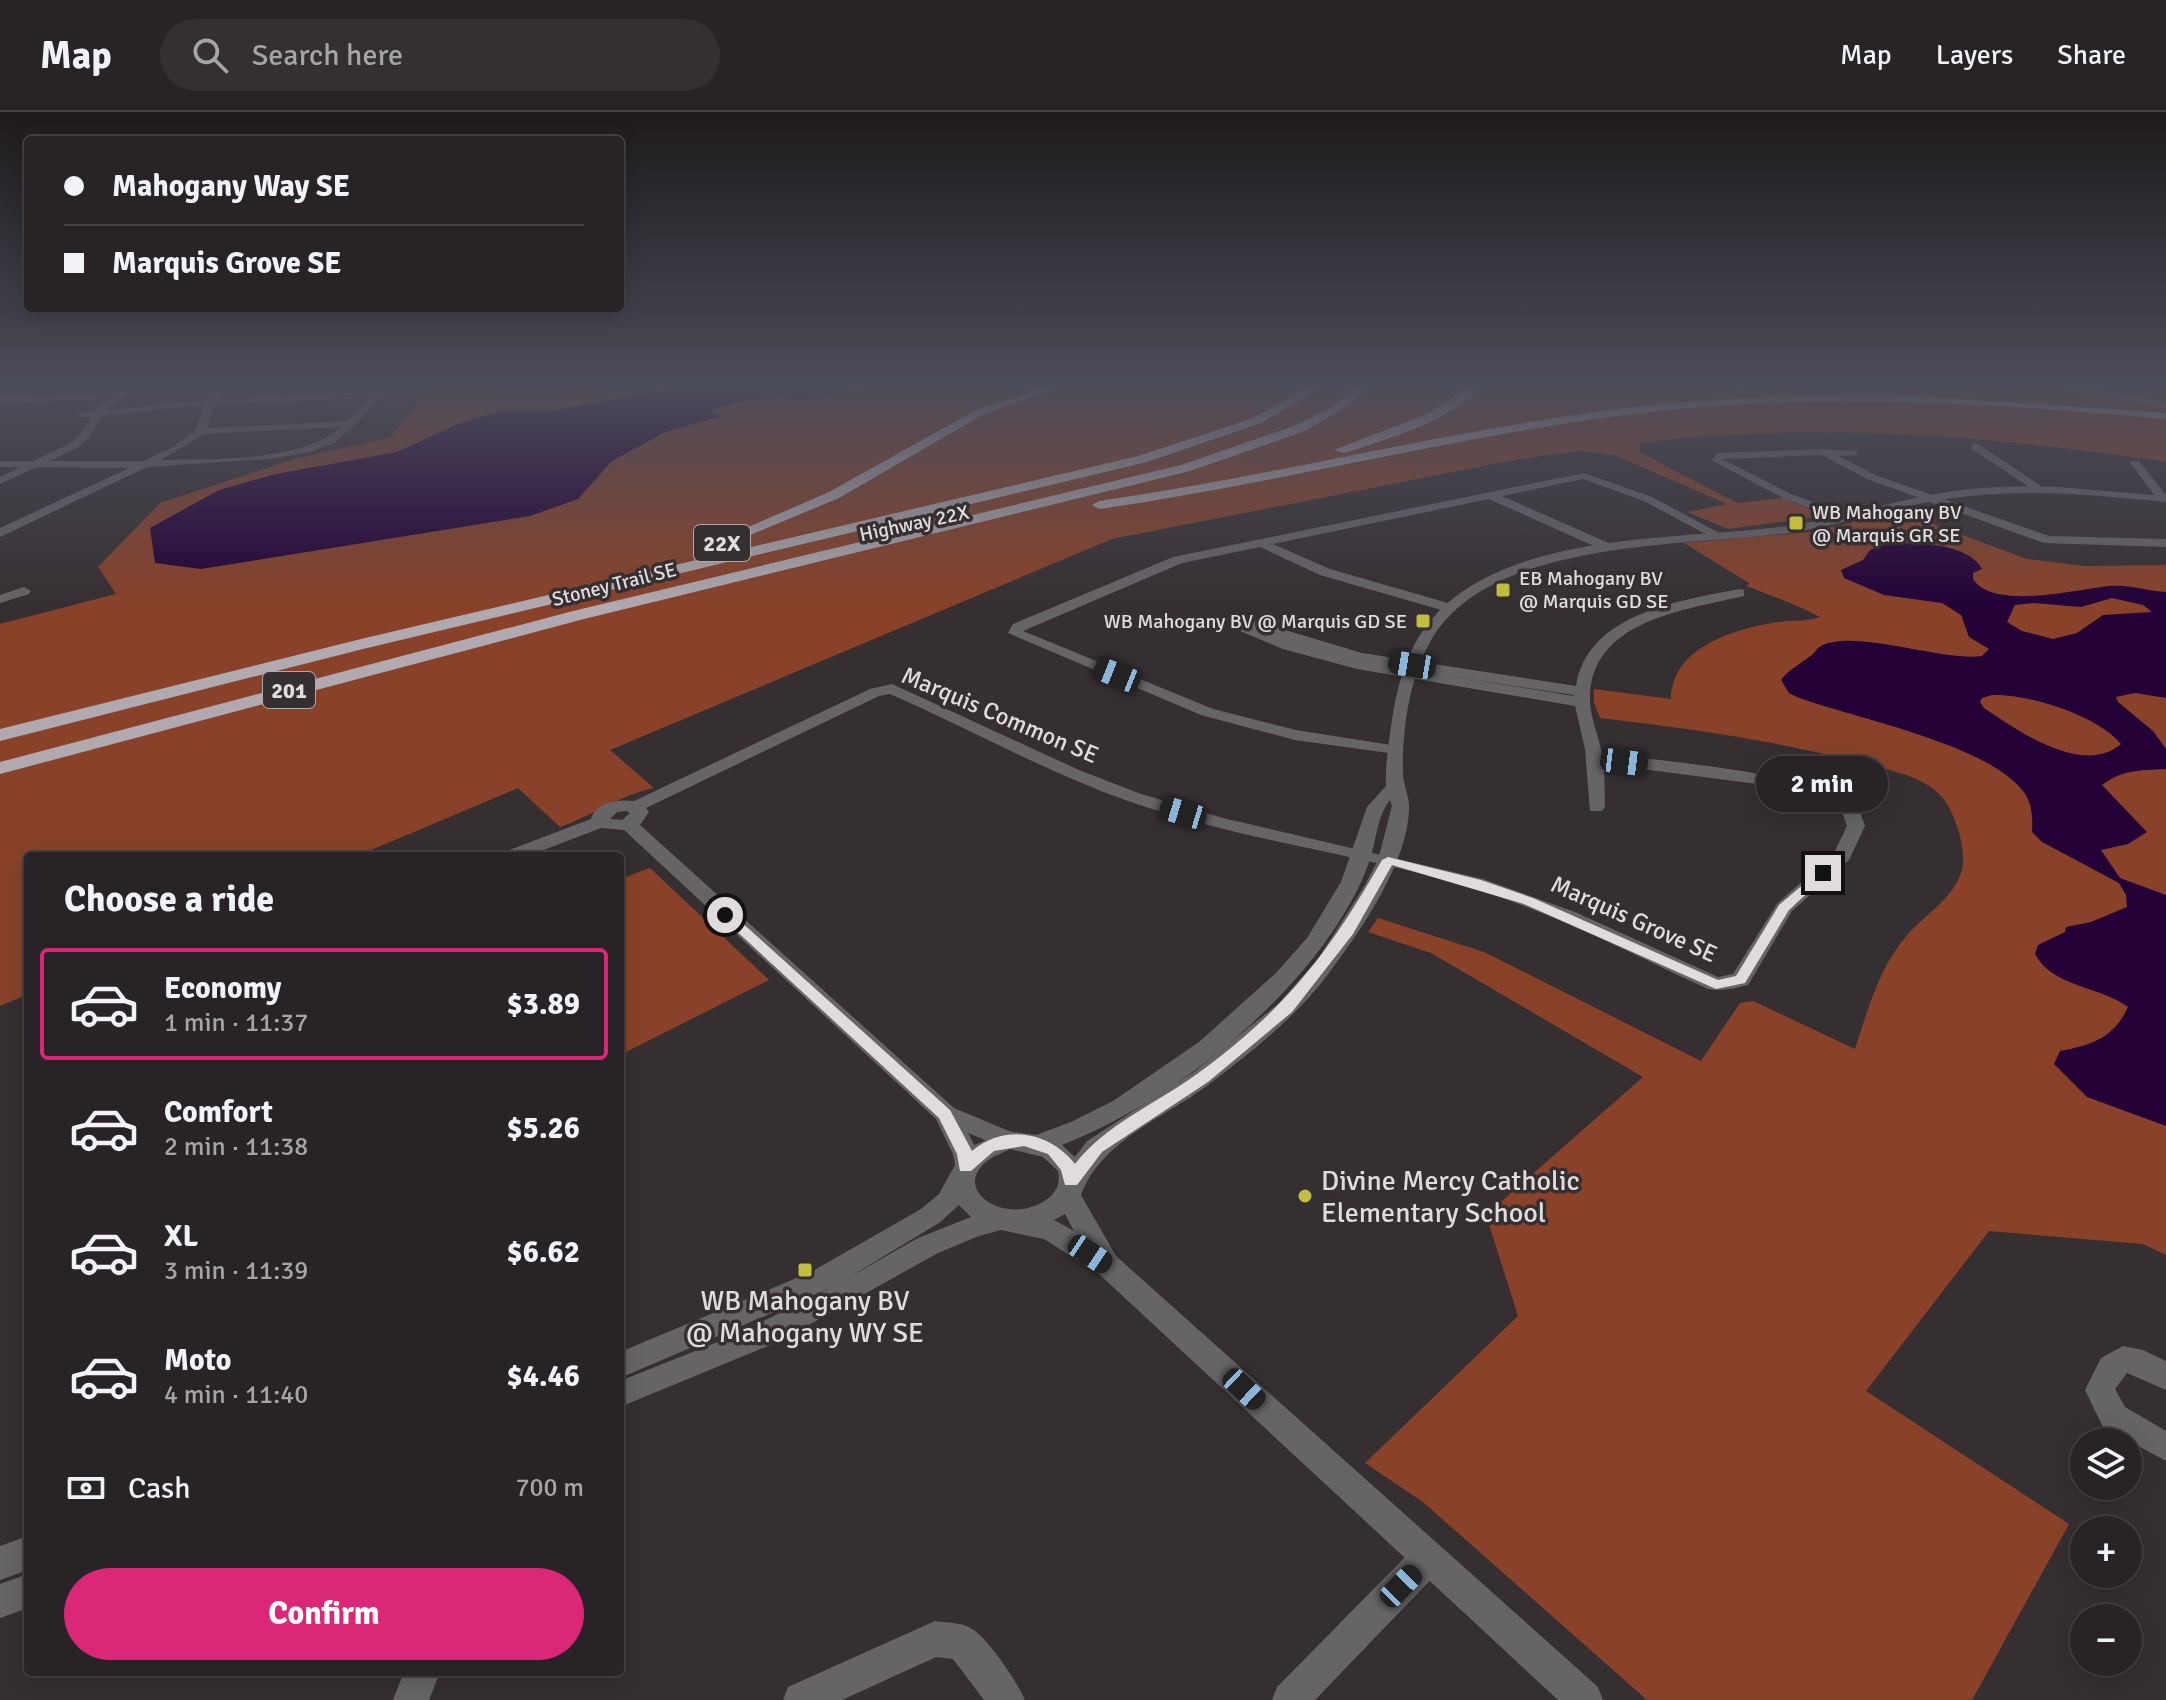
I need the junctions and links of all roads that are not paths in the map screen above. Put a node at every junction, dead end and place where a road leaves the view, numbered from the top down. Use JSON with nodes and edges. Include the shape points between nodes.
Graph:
{"nodes":[{"id":1,"x":33,"y":459,"type":"edge"},
{"id":2,"x":47,"y":459,"type":"edge"},
{"id":3,"x":158,"y":459,"type":"edge"},
{"id":4,"x":207,"y":459,"type":"edge"},
{"id":5,"x":897,"y":459,"type":"edge"},
{"id":6,"x":1142,"y":459,"type":"edge"},
{"id":7,"x":1211,"y":459,"type":"edge"},
{"id":8,"x":1306,"y":459,"type":"edge"},
{"id":9,"x":1357,"y":459,"type":"edge"},
{"id":10,"x":1716,"y":459,"type":"edge"},
{"id":11,"x":1837,"y":459,"type":"edge"},
{"id":12,"x":1994,"y":459,"type":"edge"},
{"id":13,"x":154,"y":462,"type":"junction"},
{"id":14,"x":2135,"y":463,"type":"dead end"},
{"id":15,"x":0,"y":464,"type":"edge"},
{"id":16,"x":22,"y":465,"type":"junction"},
{"id":17,"x":36,"y":465,"type":"junction"},
{"id":18,"x":0,"y":474,"type":"edge"},
{"id":19,"x":0,"y":481,"type":"edge"},
{"id":20,"x":2041,"y":490,"type":"junction"},
{"id":21,"x":1489,"y":495,"type":"junction"},
{"id":22,"x":1930,"y":499,"type":"junction"},
{"id":23,"x":2164,"y":499,"type":"edge"},
{"id":24,"x":1099,"y":505,"type":"junction"},
{"id":25,"x":1379,"y":517,"type":"junction"},
{"id":26,"x":1847,"y":519,"type":"junction"},
{"id":27,"x":1399,"y":526,"type":"dead end"},
{"id":28,"x":0,"y":533,"type":"edge"},
{"id":29,"x":1717,"y":535,"type":"junction"},
{"id":30,"x":1259,"y":542,"type":"junction"},
{"id":31,"x":2166,"y":543,"type":"edge"},
{"id":32,"x":1607,"y":547,"type":"junction"},
{"id":33,"x":24,"y":591,"type":"dead end"},
{"id":34,"x":1739,"y":593,"type":"dead end"},
{"id":35,"x":0,"y":599,"type":"edge"},
{"id":36,"x":1450,"y":608,"type":"junction"},
{"id":37,"x":579,"y":615,"type":"junction"},
{"id":38,"x":361,"y":644,"type":"junction"},
{"id":39,"x":1410,"y":669,"type":"junction"},
{"id":40,"x":1582,"y":697,"type":"junction"},
{"id":41,"x":0,"y":735,"type":"edge"},
{"id":42,"x":1397,"y":751,"type":"junction"},
{"id":43,"x":1595,"y":758,"type":"junction"},
{"id":44,"x":0,"y":768,"type":"edge"},
{"id":45,"x":1392,"y":790,"type":"junction"},
{"id":46,"x":1596,"y":807,"type":"dead end"},
{"id":47,"x":632,"y":815,"type":"junction"},
{"id":48,"x":522,"y":852,"type":"edge"},
{"id":49,"x":1362,"y":854,"type":"junction"},
{"id":50,"x":1388,"y":860,"type":"junction"},
{"id":51,"x":945,"y":1114,"type":"junction"},
{"id":52,"x":1007,"y":1140,"type":"junction"},
{"id":53,"x":1042,"y":1143,"type":"junction"},
{"id":54,"x":964,"y":1173,"type":"junction"},
{"id":55,"x":1069,"y":1187,"type":"junction"},
{"id":56,"x":1008,"y":1221,"type":"junction"},
{"id":57,"x":1109,"y":1266,"type":"junction"},
{"id":58,"x":624,"y":1363,"type":"edge"},
{"id":59,"x":2166,"y":1377,"type":"edge"},
{"id":60,"x":624,"y":1392,"type":"edge"},
{"id":61,"x":2166,"y":1447,"type":"edge"},
{"id":62,"x":24,"y":1554,"type":"edge"},
{"id":63,"x":1428,"y":1558,"type":"junction"},
{"id":64,"x":0,"y":1563,"type":"edge"},
{"id":65,"x":24,"y":1592,"type":"edge"},
{"id":66,"x":0,"y":1601,"type":"edge"},
{"id":67,"x":420,"y":1676,"type":"edge"},
{"id":68,"x":411,"y":1700,"type":"edge"},
{"id":69,"x":801,"y":1700,"type":"edge"},
{"id":70,"x":1007,"y":1700,"type":"edge"},
{"id":71,"x":1290,"y":1700,"type":"edge"},
{"id":72,"x":1585,"y":1700,"type":"edge"}],
"edges":[{"from":1,"to":16,"type":"street"},
{"from":2,"to":17,"type":"street"},
{"from":3,"to":13,"type":"street"},
{"from":4,"to":13,"type":"street"},
{"from":5,"to":38,"type":"highway","name":"Highway 22X","number":"22X","via":[[748,534]]},
{"from":6,"to":38,"type":"highway","name":"Stoney Trail SE","number":"201"},
{"from":7,"to":37,"type":"highway","name":"Stoney Trail SE","number":"201"},
{"from":8,"to":24,"type":"highway","name":"Highway 22X","number":"22X"},
{"from":9,"to":24,"type":"highway"},
{"from":10,"to":26,"type":"street","via":[[1787,496]]},
{"from":11,"to":22,"type":"street"},
{"from":12,"to":20,"type":"street"},
{"from":13,"to":17,"type":"street"},
{"from":13,"to":28,"type":"street"},
{"from":14,"to":23,"type":"street"},
{"from":15,"to":16,"type":"street"},
{"from":16,"to":17,"type":"street"},
{"from":16,"to":18,"type":"street"},
{"from":17,"to":19,"type":"street"},
{"from":20,"to":22,"type":"street"},
{"from":20,"to":23,"type":"street"},
{"from":21,"to":25,"type":"street"},
{"from":21,"to":29,"type":"street","via":[[1590,476],[1673,510]]},
{"from":21,"to":32,"type":"street"},
{"from":22,"to":26,"type":"street"},
{"from":22,"to":31,"type":"street","via":[[2048,540]]},
{"from":24,"to":37,"type":"highway","name":"Highway 22X","number":"22X"},
{"from":25,"to":27,"type":"street"},
{"from":25,"to":30,"type":"street"},
{"from":26,"to":29,"type":"street"},
{"from":29,"to":32,"type":"street"},
{"from":30,"to":36,"type":"street","via":[[1338,576]]},
{"from":30,"to":42,"type":"street","via":[[1154,567],[1018,627],[1015,633],[1207,712],[1295,735]]},
{"from":32,"to":36,"type":"street","via":[[1519,571]]},
{"from":33,"to":35,"type":"street"},
{"from":34,"to":40,"type":"street","via":[[1672,607],[1625,627],[1594,657],[1584,675]]},
{"from":36,"to":39,"type":"street","via":[[1424,637]]},
{"from":37,"to":44,"type":"highway","name":"Stoney Trail SE","number":"201"},
{"from":38,"to":41,"type":"highway","name":"Stoney Trail SE","number":"201"},
{"from":39,"to":39,"type":"street","via":[[1255,625],[1240,628],[1305,652]]},
{"from":39,"to":40,"type":"street"},
{"from":39,"to":42,"type":"street"},
{"from":40,"to":43,"type":"street"},
{"from":42,"to":45,"type":"street"},
{"from":43,"to":46,"type":"street"},
{"from":43,"to":50,"type":"street","name":"Marquis Grove SE","via":[[1713,772],[1829,797],[1849,806],[1856,826],[1842,856],[1784,908],[1740,980],[1728,985],[1529,901]]},
{"from":45,"to":49,"type":"street","via":[[1378,803]]},
{"from":45,"to":50,"type":"street","via":[[1401,806]]},
{"from":47,"to":48,"type":"street"},
{"from":47,"to":49,"type":"street","name":"Marquis Common SE","via":[[875,692],[892,689],[1065,771],[1136,798],[1254,832]]},
{"from":47,"to":51,"type":"street"},
{"from":49,"to":50,"type":"street","name":"Marquis Grove SE"},
{"from":49,"to":53,"type":"street","via":[[1326,927],[1264,999],[1131,1101]]},
{"from":50,"to":55,"type":"street","via":[[1346,934],[1287,1008],[1202,1078],[1096,1148]]},
{"from":51,"to":52,"type":"street"},
{"from":51,"to":54,"type":"street","via":[[966,1154]]},
{"from":52,"to":53,"type":"street"},
{"from":52,"to":54,"type":"street","via":[[975,1154]]},
{"from":53,"to":55,"type":"street","via":[[1063,1158]]},
{"from":54,"to":56,"type":"street","via":[[967,1201]]},
{"from":54,"to":58,"type":"street","via":[[948,1201],[930,1216],[821,1280]]},
{"from":55,"to":56,"type":"street","via":[[1048,1213]]},
{"from":55,"to":57,"type":"street"},
{"from":56,"to":57,"type":"street","via":[[1051,1230]]},
{"from":56,"to":60,"type":"street","via":[[948,1236],[816,1310]]},
{"from":57,"to":63,"type":"street"},
{"from":59,"to":61,"type":"street","via":[[2143,1363],[2123,1359],[2111,1367],[2100,1390],[2114,1417]]},
{"from":62,"to":64,"type":"street"},
{"from":63,"to":71,"type":"street"},
{"from":63,"to":72,"type":"street"},
{"from":65,"to":66,"type":"street"},
{"from":67,"to":68,"type":"street"},
{"from":69,"to":70,"type":"street","via":[[935,1639],[962,1642]]}]}
